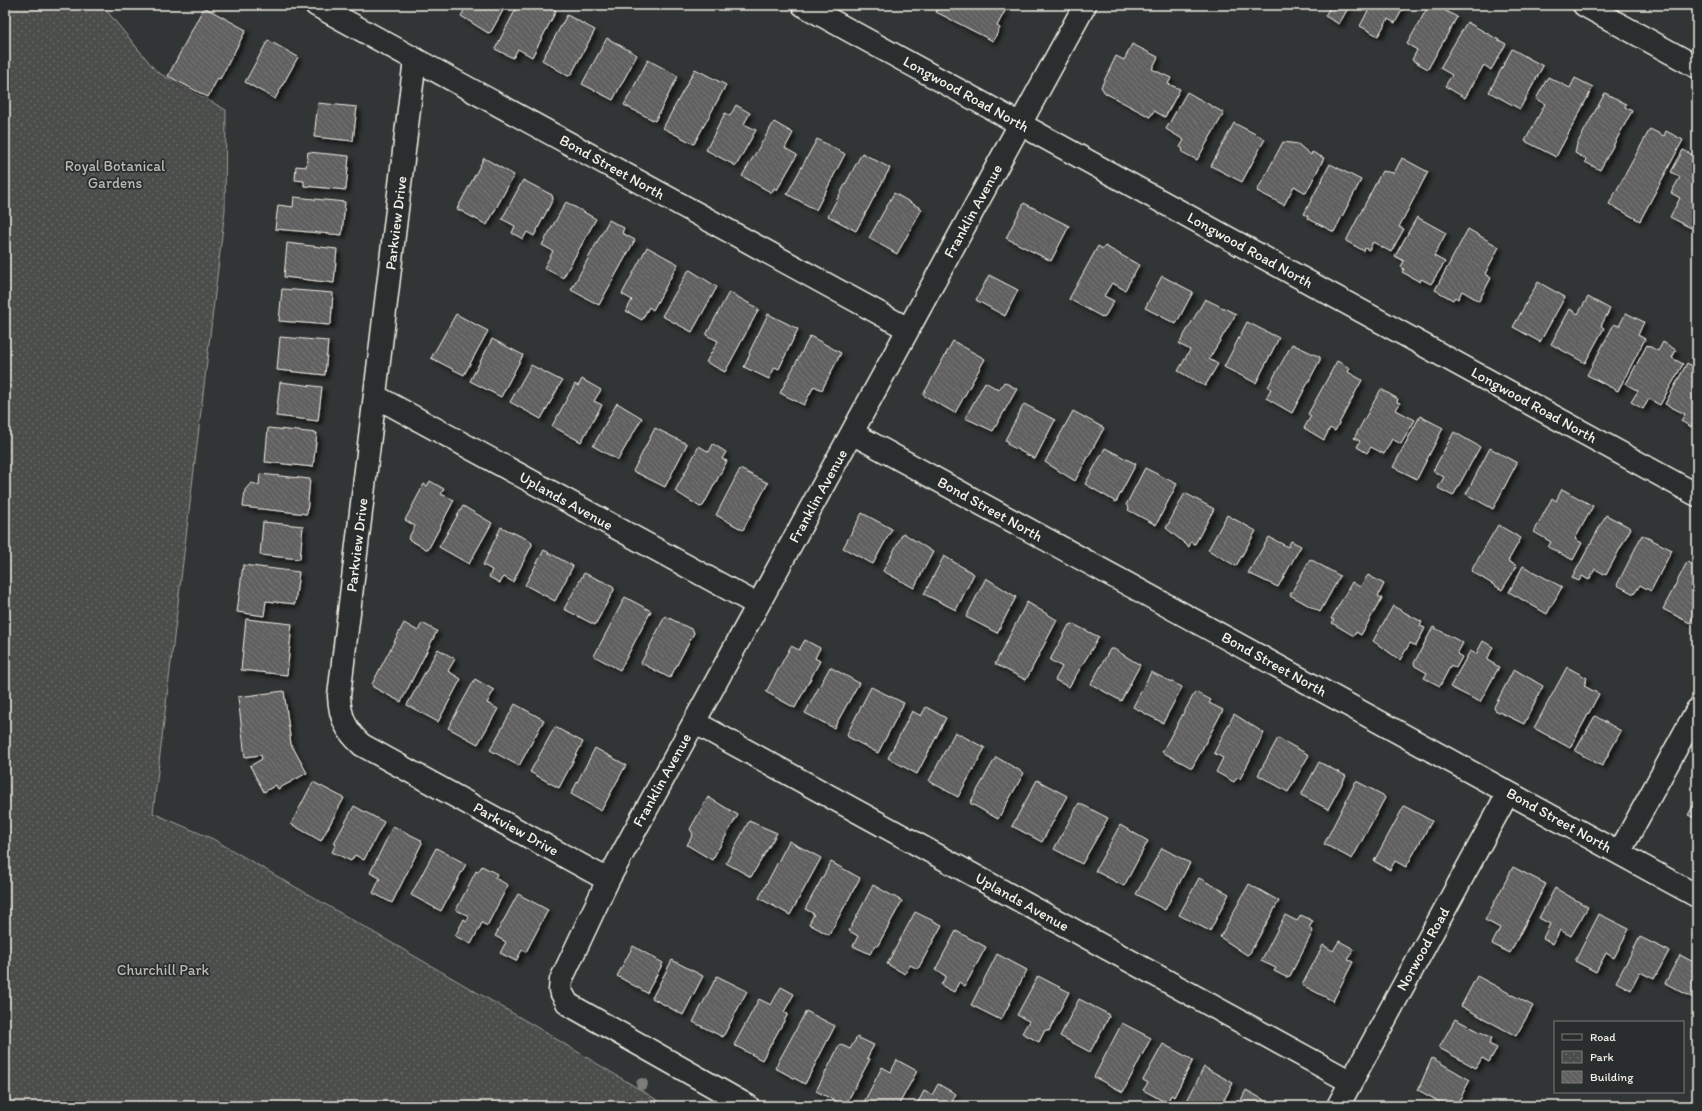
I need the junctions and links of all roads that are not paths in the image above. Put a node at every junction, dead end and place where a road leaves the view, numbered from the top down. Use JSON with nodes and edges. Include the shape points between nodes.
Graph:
{"nodes":[{"id":1,"x":316,"y":5,"type":"edge"},
{"id":2,"x":803,"y":5,"type":"edge"},
{"id":3,"x":1085,"y":5,"type":"edge"},
{"id":4,"x":1584,"y":5,"type":"edge"},
{"id":5,"x":415,"y":59,"type":"junction"},
{"id":6,"x":1697,"y":67,"type":"edge"},
{"id":7,"x":1020,"y":124,"type":"junction"},
{"id":8,"x":908,"y":329,"type":"junction"},
{"id":9,"x":375,"y":396,"type":"junction"},
{"id":10,"x":852,"y":433,"type":"junction"},
{"id":11,"x":1697,"y":494,"type":"edge"},
{"id":12,"x":758,"y":605,"type":"junction"},
{"id":13,"x":1697,"y":710,"type":"edge"},
{"id":14,"x":694,"y":722,"type":"junction"},
{"id":15,"x":1508,"y":792,"type":"junction"},
{"id":16,"x":1619,"y":853,"type":"junction"},
{"id":17,"x":608,"y":880,"type":"junction"},
{"id":18,"x":1697,"y":896,"type":"edge"},
{"id":19,"x":1351,"y":1082,"type":"junction"},
{"id":20,"x":748,"y":1106,"type":"edge"},
{"id":21,"x":1338,"y":1106,"type":"edge"}],
"edges":[{"from":1,"to":5,"type":"street","name":"Bond Street North"},
{"from":2,"to":7,"type":"street","name":"Longwood Road North"},
{"from":3,"to":7,"type":"street","name":"Franklin Avenue"},
{"from":4,"to":6,"type":"street"},
{"from":5,"to":8,"type":"street","name":"Bond Street North"},
{"from":5,"to":9,"type":"street","name":"Parkview Drive"},
{"from":7,"to":8,"type":"street","name":"Franklin Avenue"},
{"from":7,"to":11,"type":"street","name":"Longwood Road North"},
{"from":8,"to":10,"type":"street","name":"Franklin Avenue"},
{"from":9,"to":12,"type":"street","name":"Uplands Avenue"},
{"from":9,"to":17,"type":"street","name":"Parkview Drive","via":[[339,696],[344,724],[362,745]]},
{"from":10,"to":12,"type":"street","name":"Franklin Avenue"},
{"from":10,"to":15,"type":"street","name":"Bond Street North"},
{"from":12,"to":14,"type":"street","name":"Franklin Avenue"},
{"from":13,"to":16,"type":"street"},
{"from":14,"to":17,"type":"street","name":"Franklin Avenue"},
{"from":14,"to":19,"type":"street","name":"Uplands Avenue"},
{"from":15,"to":16,"type":"street","name":"Bond Street North"},
{"from":15,"to":19,"type":"street","name":"Norwood Road"},
{"from":16,"to":18,"type":"street","name":"Bond Street North"},
{"from":17,"to":20,"type":"street","name":"Franklin Avenue","via":[[561,980],[560,990],[568,1004]]},
{"from":19,"to":21,"type":"street","name":"Norwood Road"}]}
